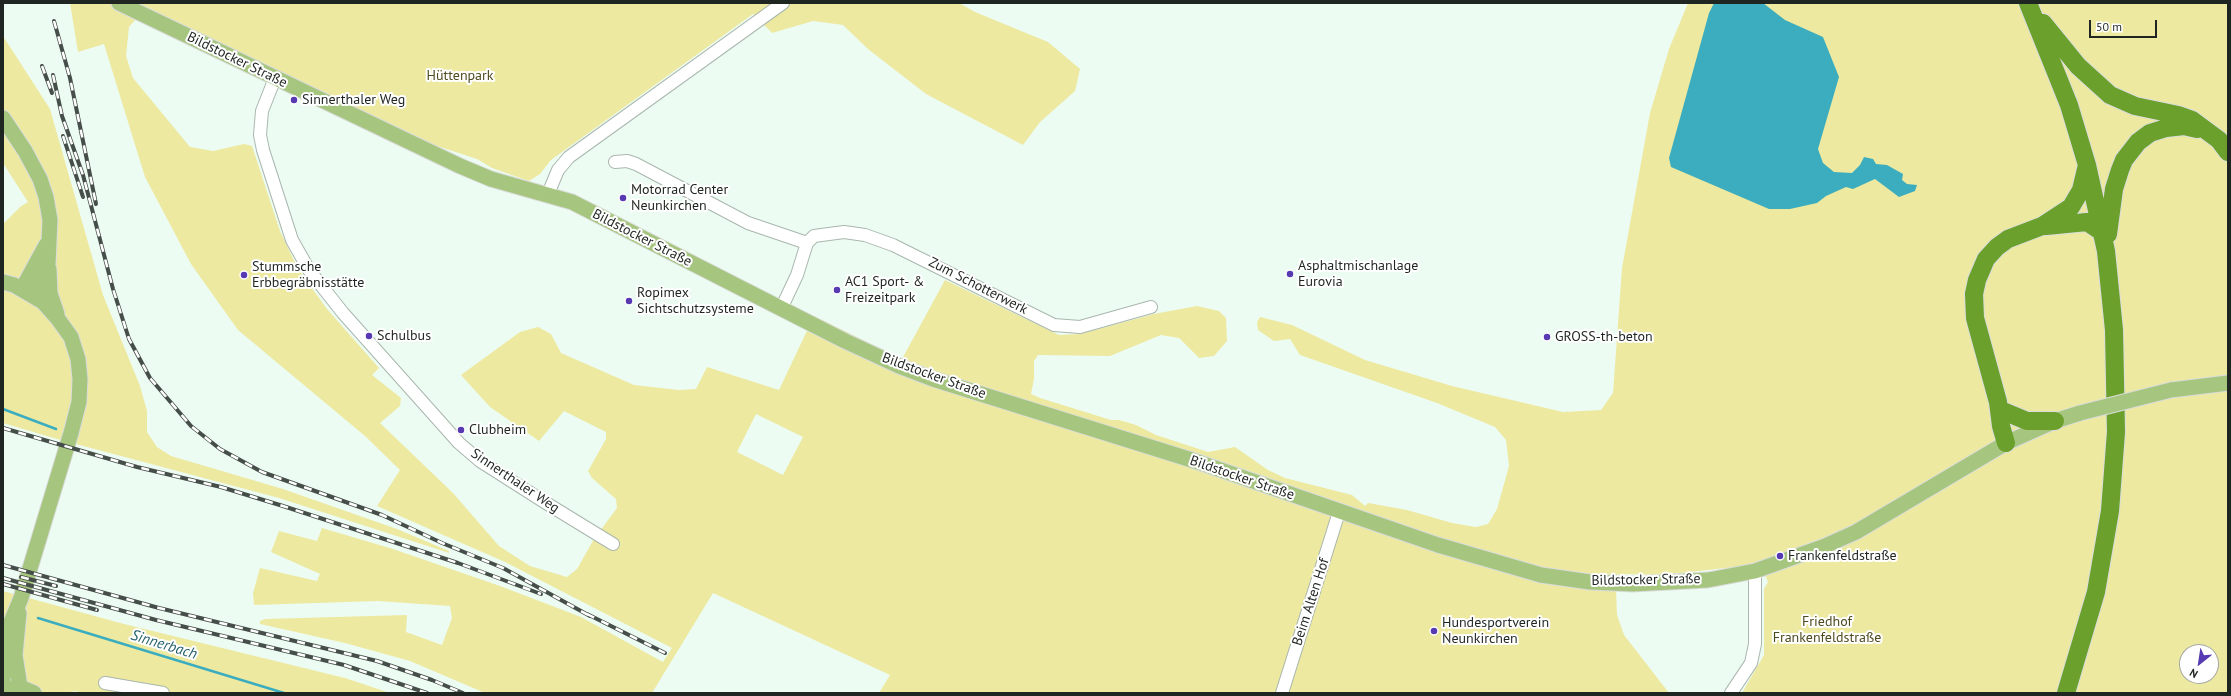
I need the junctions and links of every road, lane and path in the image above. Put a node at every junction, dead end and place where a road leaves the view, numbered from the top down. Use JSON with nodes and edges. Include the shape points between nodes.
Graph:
{"nodes":[{"id":1,"x":119,"y":3,"type":"edge"},
{"id":2,"x":783,"y":3,"type":"edge"},
{"id":3,"x":2028,"y":3,"type":"edge"},
{"id":4,"x":275,"y":78,"type":"junction"},
{"id":5,"x":3,"y":118,"type":"edge"},
{"id":6,"x":2213,"y":135,"type":"junction"},
{"id":7,"x":2228,"y":152,"type":"edge"},
{"id":8,"x":615,"y":162,"type":"dead end"},
{"id":9,"x":2087,"y":165,"type":"junction"},
{"id":10,"x":548,"y":194,"type":"junction"},
{"id":11,"x":2042,"y":226,"type":"junction"},
{"id":12,"x":2102,"y":232,"type":"junction"},
{"id":13,"x":49,"y":239,"type":"junction"},
{"id":14,"x":807,"y":243,"type":"junction"},
{"id":15,"x":2106,"y":251,"type":"junction"},
{"id":16,"x":48,"y":264,"type":"junction"},
{"id":17,"x":3,"y":282,"type":"edge"},
{"id":18,"x":27,"y":292,"type":"junction"},
{"id":19,"x":1152,"y":307,"type":"dead end"},
{"id":20,"x":781,"y":309,"type":"junction"},
{"id":21,"x":58,"y":318,"type":"junction"},
{"id":22,"x":2228,"y":383,"type":"edge"},
{"id":23,"x":2001,"y":406,"type":"junction"},
{"id":24,"x":2055,"y":421,"type":"junction"},
{"id":25,"x":2010,"y":441,"type":"junction"},
{"id":26,"x":1339,"y":512,"type":"junction"},
{"id":27,"x":613,"y":544,"type":"dead end"},
{"id":28,"x":1755,"y":571,"type":"junction"},
{"id":29,"x":21,"y":598,"type":"junction"},
{"id":30,"x":18,"y":616,"type":"junction"},
{"id":31,"x":3,"y":641,"type":"edge"},
{"id":32,"x":3,"y":678,"type":"edge"},
{"id":33,"x":105,"y":682,"type":"dead end"},
{"id":34,"x":3,"y":689,"type":"edge"},
{"id":35,"x":27,"y":690,"type":"edge"},
{"id":36,"x":163,"y":693,"type":"edge"},
{"id":37,"x":1282,"y":693,"type":"edge"},
{"id":38,"x":1731,"y":693,"type":"edge"},
{"id":39,"x":2066,"y":693,"type":"edge"}],
"edges":[{"from":1,"to":4,"type":"main road","name":"Bildstocker Straße"},
{"from":2,"to":10,"type":"street","via":[[569,157],[558,170]]},
{"from":3,"to":6,"type":"highway","via":[[2074,62],[2110,95],[2135,106],[2178,115],[2203,126]]},
{"from":3,"to":9,"type":"highway","via":[[2069,105]]},
{"from":4,"to":10,"type":"main road","name":"Bildstocker Straße","via":[[460,166],[491,179]]},
{"from":4,"to":27,"type":"street","name":"Sinnerthaler Weg","via":[[262,111],[260,135],[292,240],[309,270],[342,313],[459,443],[546,504]]},
{"from":5,"to":13,"type":"main road","via":[[40,179],[50,220]]},
{"from":6,"to":7,"type":"highway"},
{"from":6,"to":15,"type":"highway","via":[[2193,128],[2174,126],[2150,133],[2138,142],[2124,160],[2114,190]]},
{"from":8,"to":14,"type":"street","via":[[627,161],[636,164],[748,223]]},
{"from":9,"to":11,"type":"highway","via":[[2076,200],[2063,214]]},
{"from":9,"to":12,"type":"highway"},
{"from":10,"to":20,"type":"main road","name":"Bildstocker Straße","via":[[611,221]]},
{"from":11,"to":12,"type":"highway","via":[[2087,222]]},
{"from":11,"to":23,"type":"highway","via":[[1996,247],[1982,266],[1975,287],[1974,310],[1977,327]]},
{"from":12,"to":15,"type":"highway"},
{"from":13,"to":16,"type":"main road"},
{"from":13,"to":18,"type":"main road"},
{"from":14,"to":19,"type":"street","name":"Zum Schotterwerk","via":[[814,236],[825,233],[865,235],[915,255],[1054,324],[1067,327],[1080,327]]},
{"from":14,"to":20,"type":"street","via":[[797,276]]},
{"from":15,"to":39,"type":"highway","via":[[2117,385],[2113,487],[2096,592]]},
{"from":16,"to":18,"type":"main road","via":[[46,273]]},
{"from":16,"to":21,"type":"main road","via":[[50,293]]},
{"from":17,"to":18,"type":"main road"},
{"from":18,"to":21,"type":"main road","via":[[48,306]]},
{"from":20,"to":26,"type":"main road","name":"Bildstocker Straße","via":[[899,366],[1195,461]]},
{"from":21,"to":29,"type":"main road","via":[[71,337],[78,358],[79,402]]},
{"from":22,"to":24,"type":"main road","name":"Bildstocker Straße","bridge":true,"via":[[2171,390]]},
{"from":23,"to":24,"type":"highway","via":[[2027,421]]},
{"from":23,"to":25,"type":"highway","via":[[2001,426]]},
{"from":24,"to":25,"type":"main road","name":"Bildstocker Straße"},
{"from":25,"to":28,"type":"main road","name":"Bildstocker Straße","via":[[1856,532]]},
{"from":26,"to":28,"type":"main road","name":"Bildstocker Straße","via":[[1498,564],[1565,579],[1590,582],[1677,582]]},
{"from":26,"to":37,"type":"street","name":"Beim Alten Hof"},
{"from":28,"to":38,"type":"street","via":[[1755,644],[1751,662]]},
{"from":29,"to":30,"type":"main road"},
{"from":29,"to":31,"type":"main road"},
{"from":30,"to":32,"type":"main road"},
{"from":30,"to":35,"type":"main road","via":[[16,655]]},
{"from":33,"to":36,"type":"street"},
{"from":34,"to":35,"type":"main road"}]}
